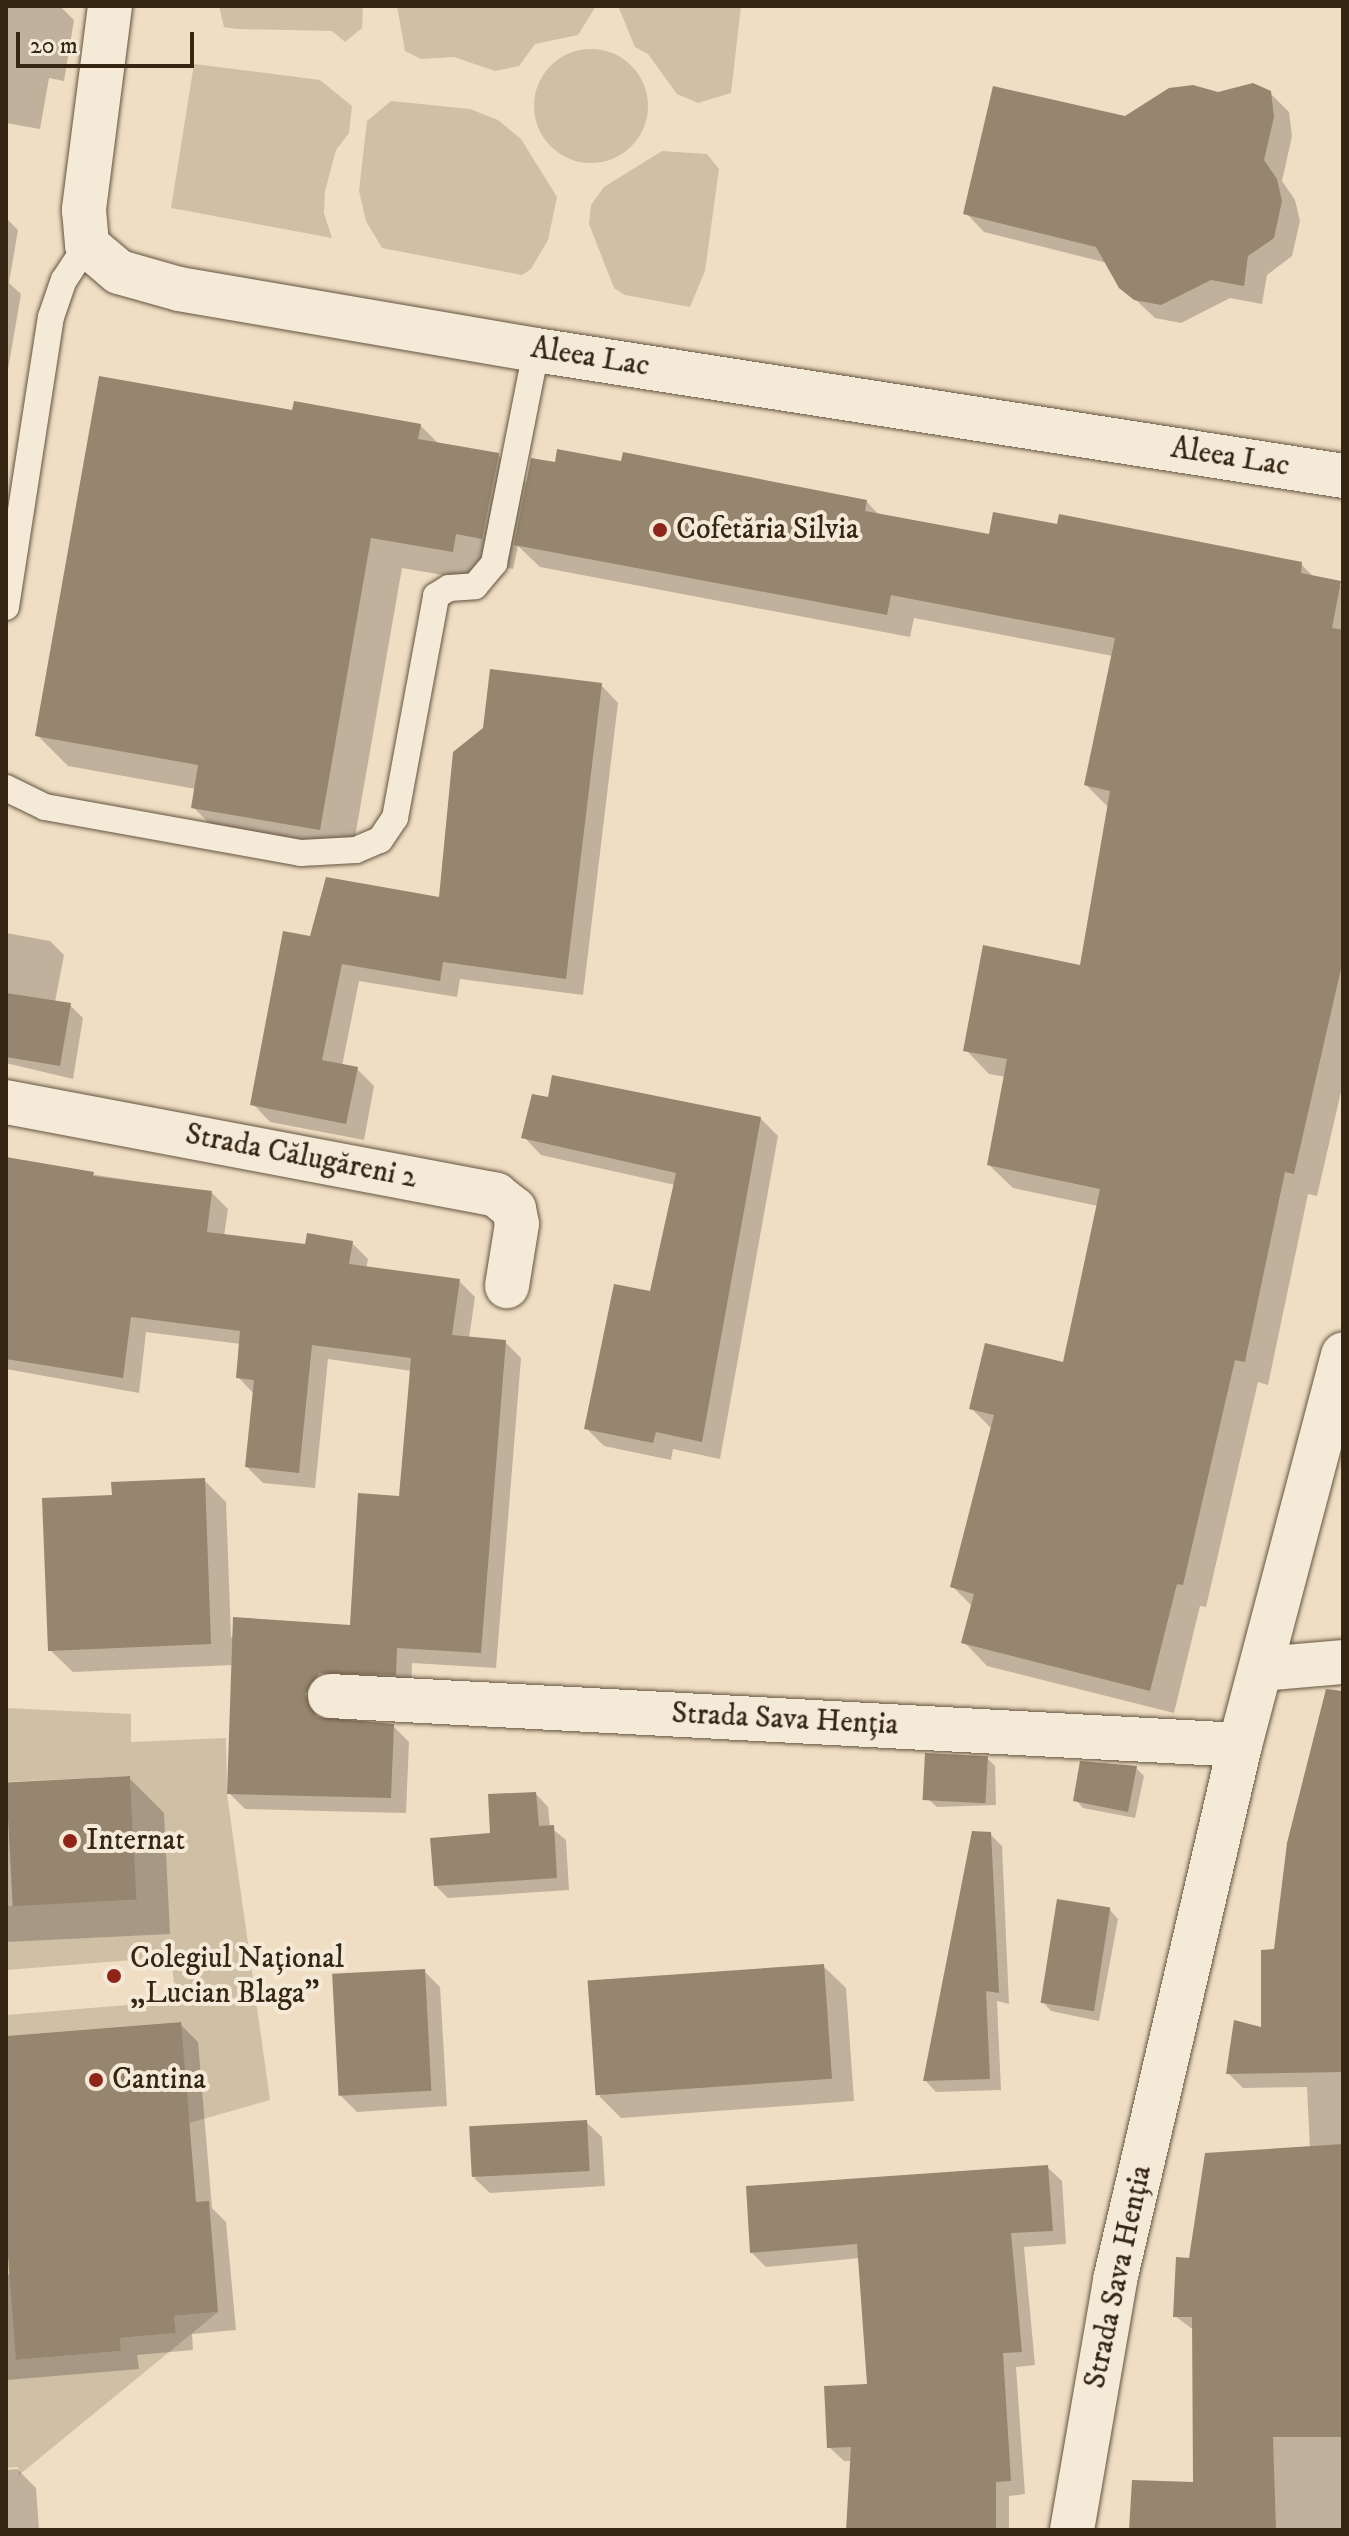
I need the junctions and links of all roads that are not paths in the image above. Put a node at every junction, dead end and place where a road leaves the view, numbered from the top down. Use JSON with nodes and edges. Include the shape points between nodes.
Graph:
{"nodes":[{"id":1,"x":110,"y":6,"type":"edge"},
{"id":2,"x":87,"y":245,"type":"junction"},
{"id":3,"x":536,"y":350,"type":"junction"},
{"id":4,"x":1343,"y":476,"type":"edge"},
{"id":5,"x":6,"y":607,"type":"edge"},
{"id":6,"x":6,"y":788,"type":"edge"},
{"id":7,"x":6,"y":1102,"type":"edge"},
{"id":8,"x":507,"y":1286,"type":"dead end"},
{"id":9,"x":1343,"y":1354,"type":"edge"},
{"id":10,"x":1343,"y":1662,"type":"edge"},
{"id":11,"x":1262,"y":1669,"type":"junction"},
{"id":12,"x":330,"y":1696,"type":"dead end"},
{"id":13,"x":1240,"y":1745,"type":"junction"},
{"id":14,"x":1072,"y":2530,"type":"edge"}],
"edges":[{"from":1,"to":2,"type":"street","via":[[88,150]]},
{"from":2,"to":3,"type":"street","name":"Aleea Lac","via":[[119,272],[179,289]]},
{"from":2,"to":5,"type":"lane","via":[[64,280],[51,317]]},
{"from":3,"to":4,"type":"street","name":"Aleea Lac"},
{"from":3,"to":6,"type":"lane","via":[[494,563],[475,586],[449,588],[436,596],[395,818],[380,840],[356,850],[301,853],[45,807]]},
{"from":7,"to":8,"type":"street","name":"Strada Călugăreni 2","via":[[496,1195],[514,1209],[517,1224]]},
{"from":9,"to":11,"type":"street","name":"Strada Sava Henția"},
{"from":10,"to":11,"type":"street"},
{"from":11,"to":13,"type":"street","name":"Strada Sava Henția"},
{"from":12,"to":13,"type":"street","name":"Strada Sava Henția"},
{"from":13,"to":14,"type":"street","name":"Strada Sava Henția","via":[[1115,2280]]}]}
